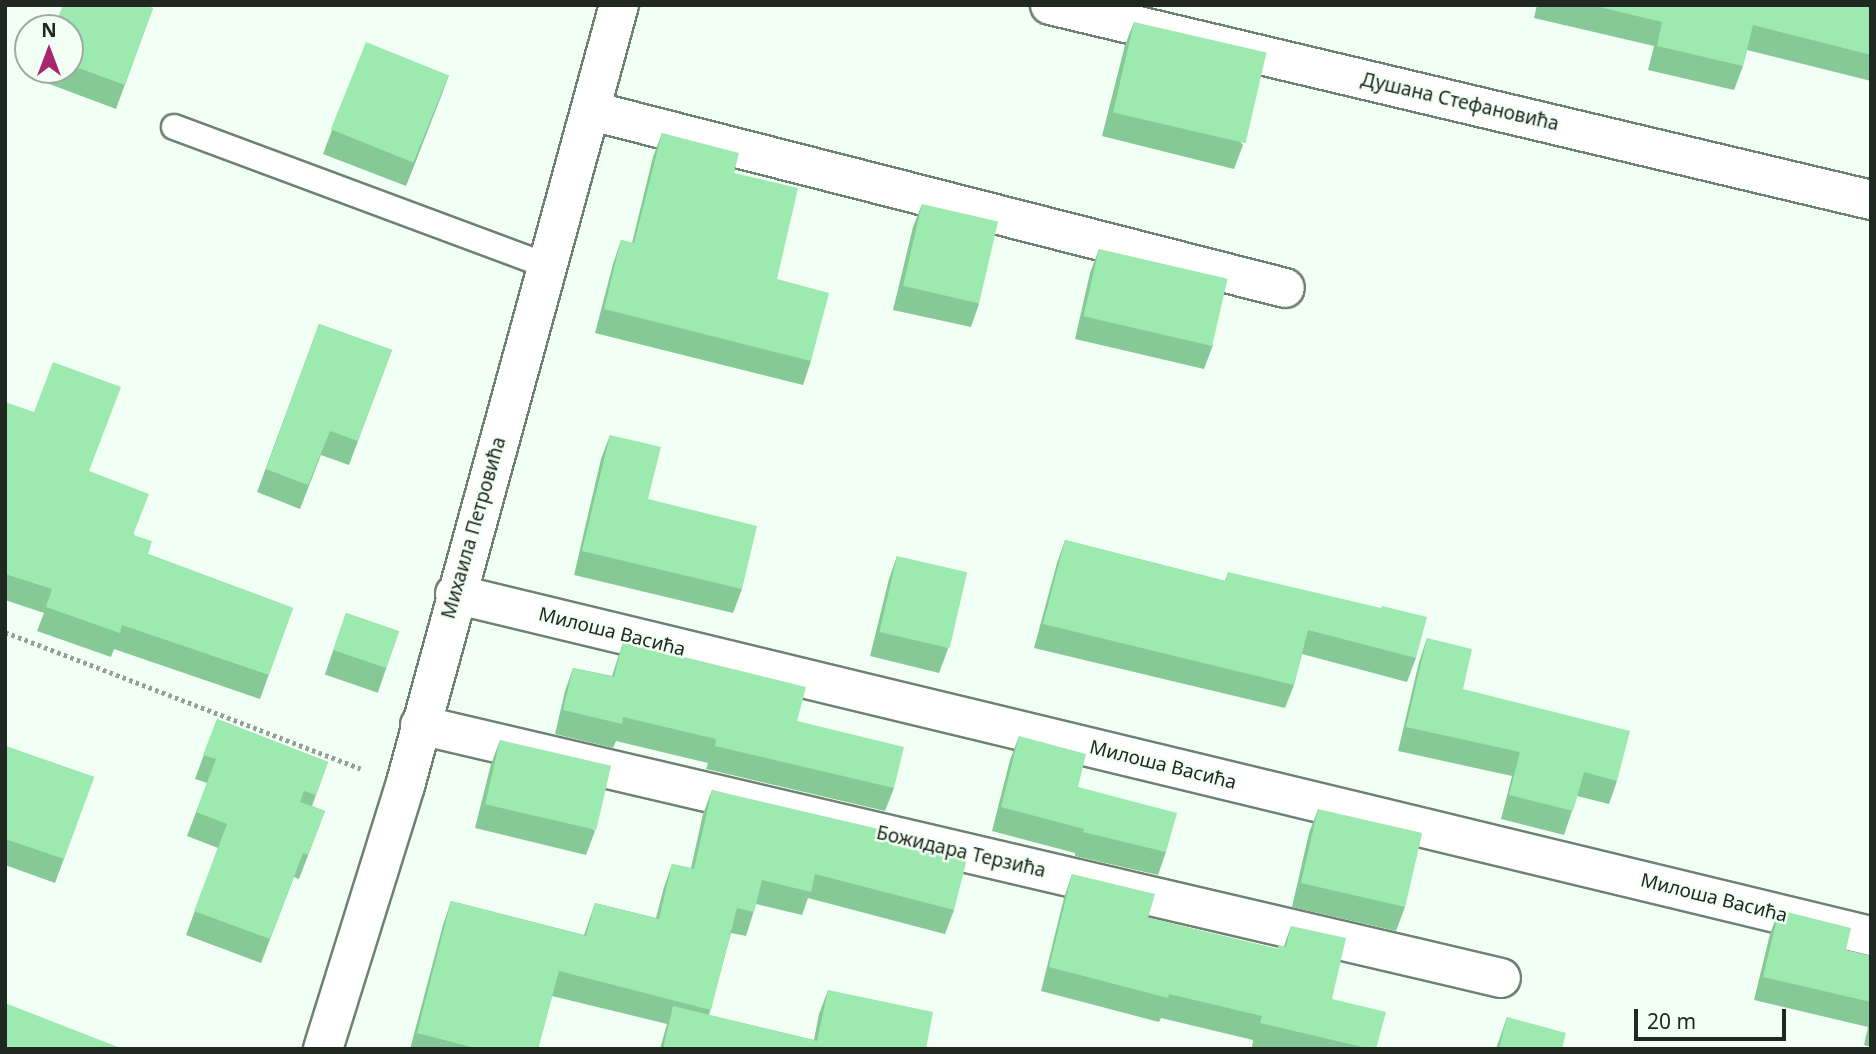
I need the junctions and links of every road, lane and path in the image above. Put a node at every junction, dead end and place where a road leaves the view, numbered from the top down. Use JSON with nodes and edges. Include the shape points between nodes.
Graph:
{"nodes":[{"id":1,"x":619,"y":5,"type":"edge"},
{"id":2,"x":1050,"y":5,"type":"edge"},
{"id":3,"x":592,"y":111,"type":"junction"},
{"id":4,"x":174,"y":127,"type":"dead end"},
{"id":5,"x":1871,"y":200,"type":"edge"},
{"id":6,"x":548,"y":266,"type":"junction"},
{"id":7,"x":1285,"y":288,"type":"dead end"},
{"id":8,"x":455,"y":594,"type":"junction"},
{"id":9,"x":5,"y":632,"type":"edge"},
{"id":10,"x":420,"y":725,"type":"junction"},
{"id":11,"x":405,"y":786,"type":"junction"},
{"id":12,"x":1871,"y":936,"type":"edge"},
{"id":13,"x":1501,"y":978,"type":"dead end"},
{"id":14,"x":323,"y":1049,"type":"edge"}],
"edges":[{"from":1,"to":3,"type":"street","name":"Михаила Петровића"},
{"from":2,"to":5,"type":"street","name":"Душана Стефановића"},
{"from":3,"to":6,"type":"street","name":"Михаила Петровића"},
{"from":3,"to":7,"type":"street"},
{"from":4,"to":6,"type":"lane"},
{"from":6,"to":8,"type":"street","name":"Михаила Петровића"},
{"from":8,"to":10,"type":"street","name":"Михаила Петровића"},
{"from":8,"to":12,"type":"street","name":"Милоша Васића"},
{"from":9,"to":11,"type":"path"},
{"from":10,"to":11,"type":"street","name":"Михаила Петровића"},
{"from":10,"to":13,"type":"street","name":"Божидара Терзића"},
{"from":11,"to":14,"type":"street","name":"Михаила Петровића"}]}
